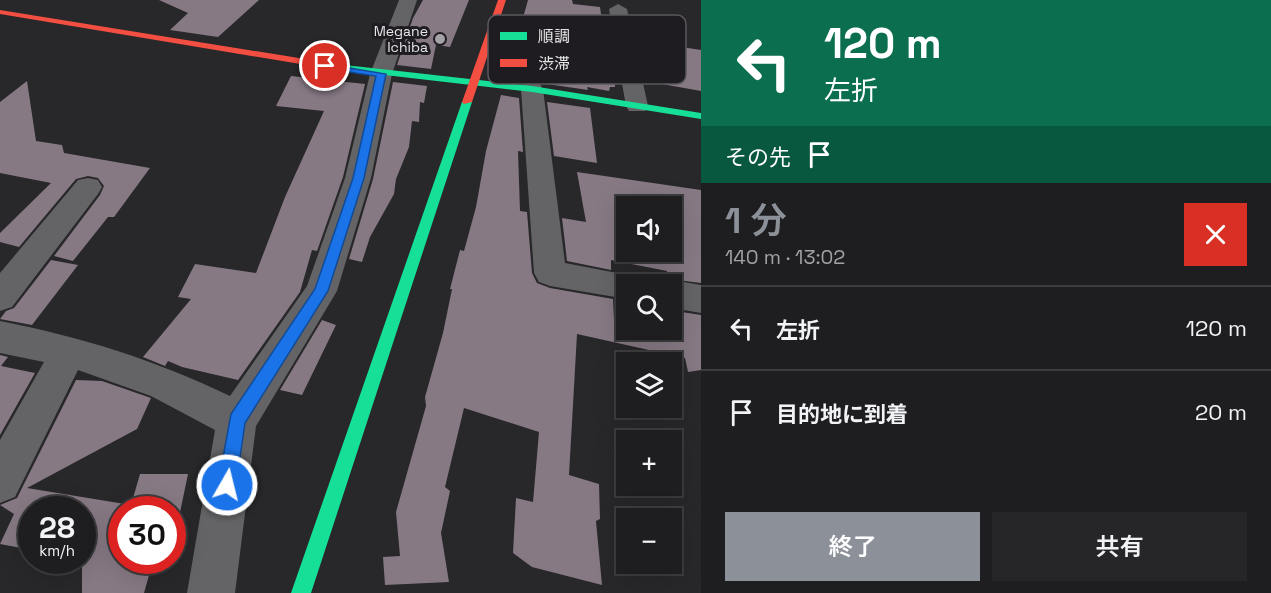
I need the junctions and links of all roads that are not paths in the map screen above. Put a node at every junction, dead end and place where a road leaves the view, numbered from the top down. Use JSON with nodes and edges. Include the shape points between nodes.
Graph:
{"nodes":[{"id":1,"x":408,"y":0,"type":"edge"},
{"id":2,"x":502,"y":0,"type":"edge"},
{"id":3,"x":618,"y":9,"type":"dead end"},
{"id":4,"x":0,"y":12,"type":"edge"},
{"id":5,"x":497,"y":15,"type":"edge"},
{"id":6,"x":619,"y":15,"type":"edge"},
{"id":7,"x":488,"y":43,"type":"edge"},
{"id":8,"x":381,"y":74,"type":"junction"},
{"id":9,"x":475,"y":83,"type":"junction"},
{"id":10,"x":633,"y":84,"type":"edge"},
{"id":11,"x":532,"y":89,"type":"junction"},
{"id":12,"x":637,"y":106,"type":"junction"},
{"id":13,"x":701,"y":116,"type":"edge"},
{"id":14,"x":88,"y":187,"type":"dead end"},
{"id":15,"x":616,"y":284,"type":"edge"},
{"id":16,"x":682,"y":296,"type":"edge"},
{"id":17,"x":0,"y":297,"type":"edge"},
{"id":18,"x":701,"y":299,"type":"edge"},
{"id":19,"x":0,"y":337,"type":"edge"},
{"id":20,"x":69,"y":351,"type":"junction"},
{"id":21,"x":237,"y":420,"type":"junction"},
{"id":22,"x":0,"y":482,"type":"edge"},
{"id":23,"x":211,"y":593,"type":"edge"},
{"id":24,"x":301,"y":593,"type":"edge"}],
"edges":[{"from":1,"to":8,"type":"street"},
{"from":2,"to":5,"type":"street"},
{"from":3,"to":6,"type":"street"},
{"from":4,"to":8,"type":"street"},
{"from":7,"to":9,"type":"street"},
{"from":8,"to":9,"type":"street"},
{"from":8,"to":21,"type":"street","via":[[358,178],[321,291]]},
{"from":9,"to":11,"type":"street"},
{"from":9,"to":24,"type":"street"},
{"from":10,"to":12,"type":"street"},
{"from":11,"to":12,"type":"street"},
{"from":11,"to":15,"type":"street","via":[[550,273]]},
{"from":12,"to":13,"type":"street"},
{"from":14,"to":17,"type":"street"},
{"from":16,"to":18,"type":"street"},
{"from":19,"to":20,"type":"street"},
{"from":20,"to":21,"type":"street","via":[[161,382]]},
{"from":20,"to":22,"type":"street"},
{"from":21,"to":23,"type":"street"}]}
